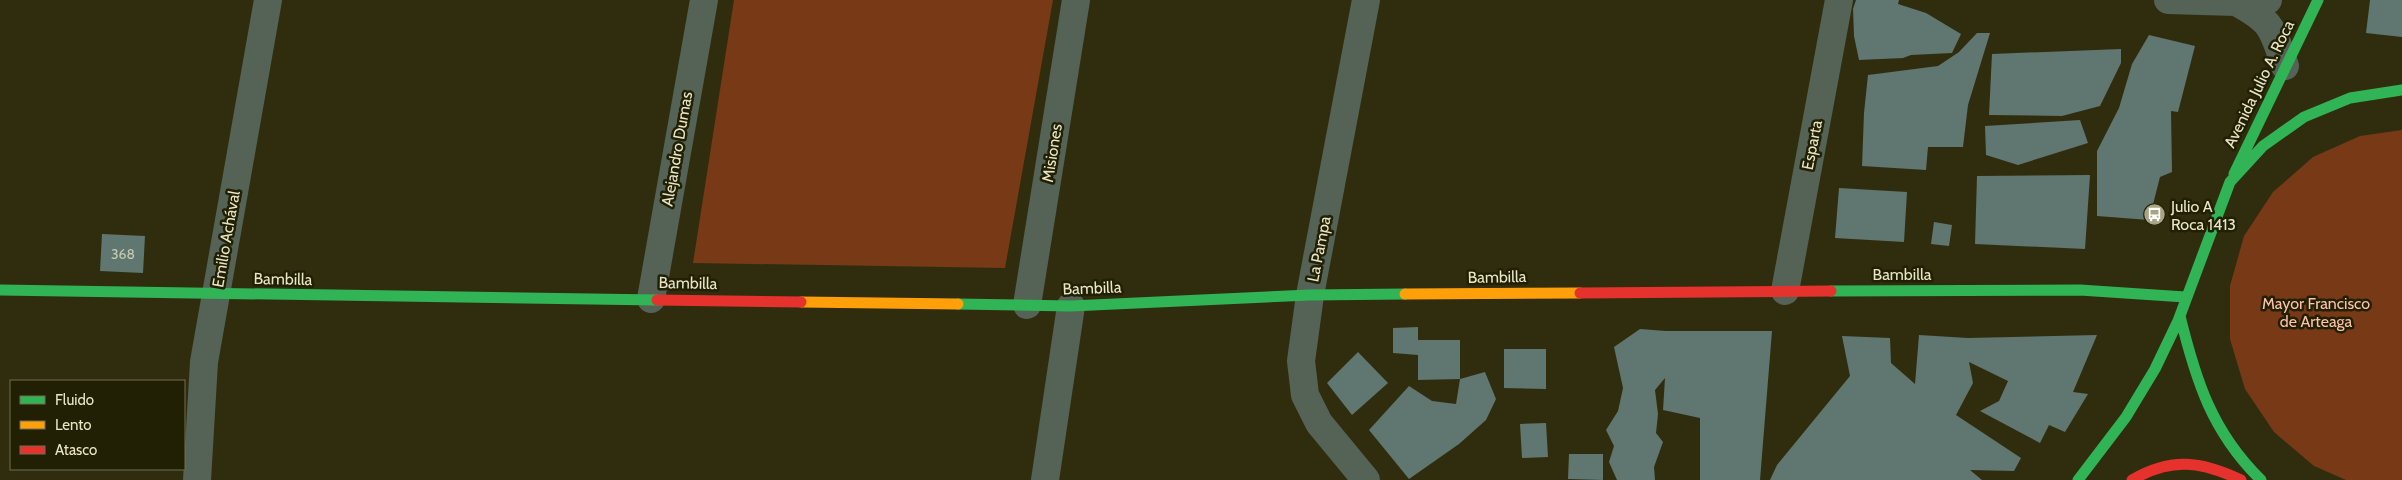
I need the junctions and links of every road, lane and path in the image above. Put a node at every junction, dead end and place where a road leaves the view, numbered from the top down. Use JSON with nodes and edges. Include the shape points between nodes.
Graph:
{"nodes":[{"id":1,"x":268,"y":0,"type":"edge"},
{"id":2,"x":704,"y":0,"type":"edge"},
{"id":3,"x":1076,"y":0,"type":"edge"},
{"id":4,"x":1839,"y":0,"type":"edge"},
{"id":5,"x":2168,"y":0,"type":"edge"},
{"id":6,"x":2268,"y":0,"type":"edge"},
{"id":7,"x":2318,"y":0,"type":"edge"},
{"id":8,"x":1360,"y":1,"type":"edge"},
{"id":9,"x":2236,"y":2,"type":"junction"},
{"id":10,"x":2286,"y":66,"type":"junction"},
{"id":11,"x":2402,"y":90,"type":"edge"},
{"id":12,"x":2230,"y":182,"type":"junction"},
{"id":13,"x":0,"y":290,"type":"edge"},
{"id":14,"x":1785,"y":290,"type":"junction"},
{"id":15,"x":216,"y":295,"type":"junction"},
{"id":16,"x":1310,"y":295,"type":"junction"},
{"id":17,"x":2185,"y":297,"type":"junction"},
{"id":18,"x":651,"y":299,"type":"junction"},
{"id":19,"x":1027,"y":305,"type":"junction"},
{"id":20,"x":1071,"y":306,"type":"junction"},
{"id":21,"x":2180,"y":316,"type":"junction"},
{"id":22,"x":197,"y":480,"type":"edge"},
{"id":23,"x":1045,"y":480,"type":"edge"},
{"id":24,"x":1366,"y":480,"type":"edge"},
{"id":25,"x":2078,"y":480,"type":"edge"},
{"id":26,"x":2132,"y":480,"type":"edge"},
{"id":27,"x":2242,"y":480,"type":"edge"},
{"id":28,"x":2261,"y":480,"type":"edge"}],
"edges":[{"from":1,"to":15,"type":"street","name":"Emilio Achával"},
{"from":2,"to":18,"type":"street","name":"Alejandro Dumas"},
{"from":3,"to":19,"type":"street","name":"Misiones"},
{"from":4,"to":14,"type":"street","name":"Esparta"},
{"from":5,"to":9,"type":"street"},
{"from":6,"to":9,"type":"street"},
{"from":7,"to":10,"type":"street","name":"Avenida Julio A. Roca"},
{"from":8,"to":16,"type":"street","name":"La Pampa"},
{"from":9,"to":10,"type":"street","via":[[2260,15],[2273,30]]},
{"from":10,"to":12,"type":"street","name":"Avenida Julio A. Roca"},
{"from":11,"to":12,"type":"street","name":"Avenida Julio A. Roca","via":[[2350,98],[2304,117],[2263,146]]},
{"from":12,"to":17,"type":"street","name":"Avenida Julio A. Roca"},
{"from":13,"to":15,"type":"street","name":"Bambilla"},
{"from":14,"to":16,"type":"street","name":"Bambilla"},
{"from":14,"to":17,"type":"street","name":"Bambilla","via":[[2080,290]]},
{"from":15,"to":18,"type":"street","name":"Bambilla"},
{"from":15,"to":22,"type":"street","name":"Emilio Achával","via":[[204,362]]},
{"from":16,"to":20,"type":"street","name":"Bambilla"},
{"from":16,"to":24,"type":"street","name":"La Pampa","via":[[1301,360],[1305,395],[1319,423]]},
{"from":17,"to":21,"type":"street","name":"Avenida Julio A. Roca"},
{"from":18,"to":19,"type":"street","name":"Bambilla"},
{"from":19,"to":20,"type":"street","name":"Bambilla"},
{"from":20,"to":23,"type":"street"},
{"from":21,"to":25,"type":"street","name":"Avenida Julio A. Roca","via":[[2131,409]]},
{"from":21,"to":28,"type":"street","name":"Avenida Julio A. Roca","via":[[2209,414],[2242,464]]},
{"from":26,"to":27,"type":"street","via":[[2164,464],[2220,469]]}]}
